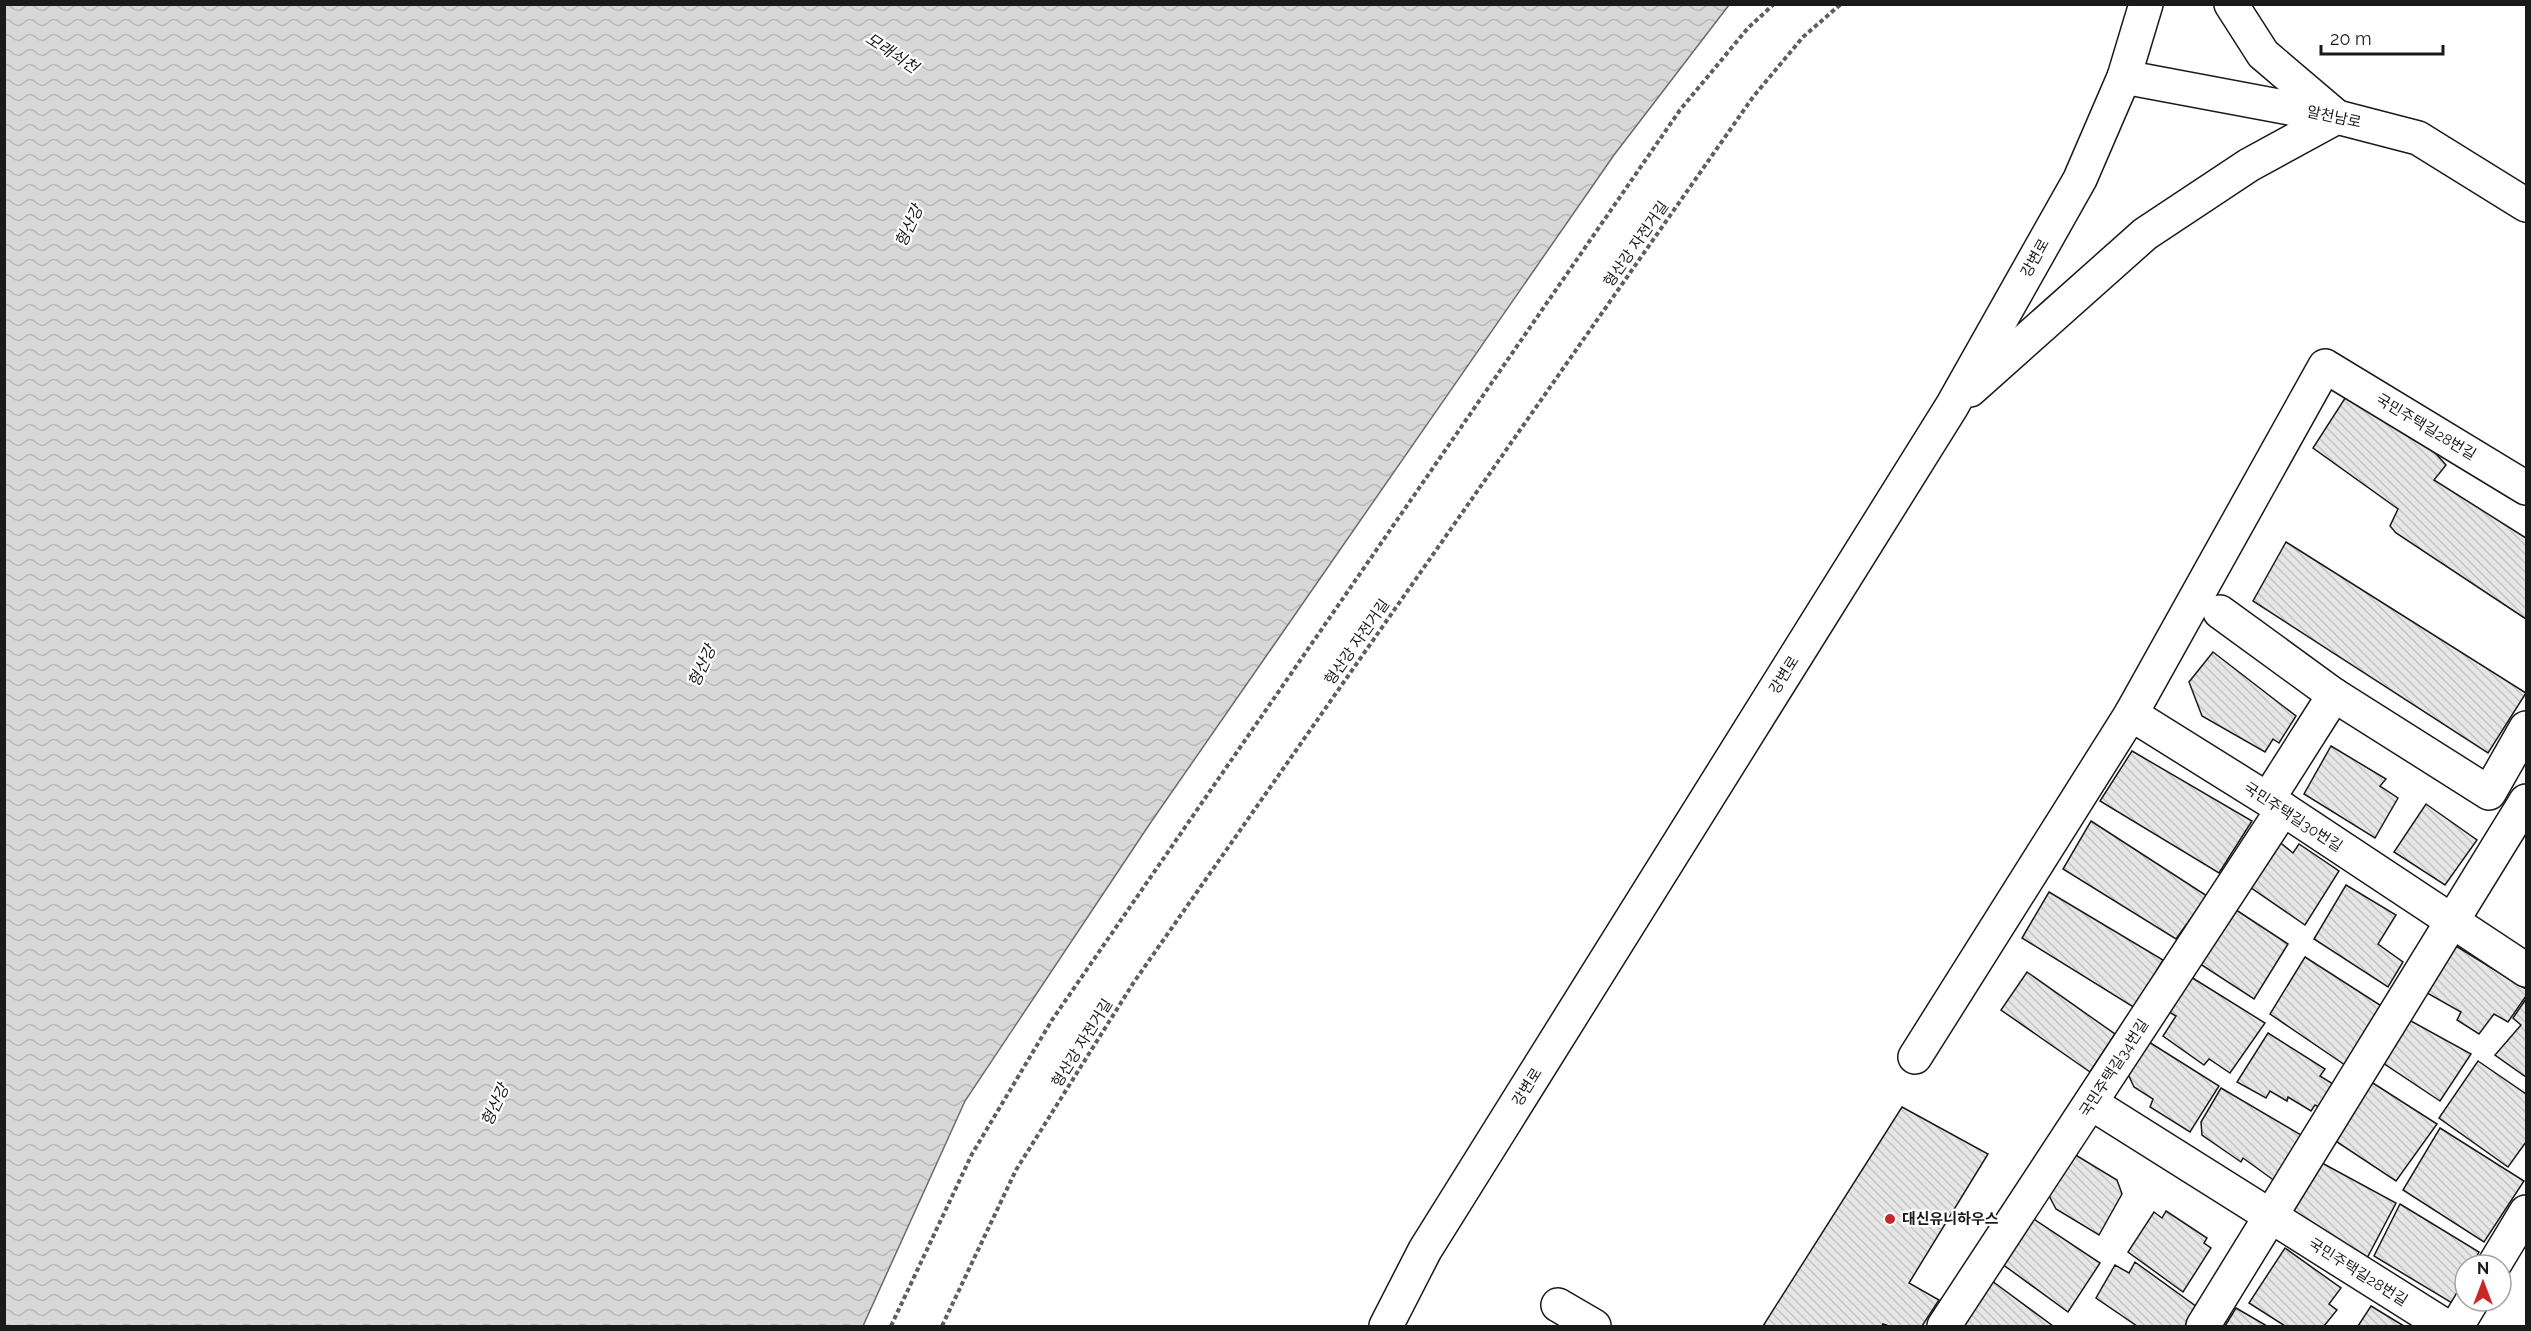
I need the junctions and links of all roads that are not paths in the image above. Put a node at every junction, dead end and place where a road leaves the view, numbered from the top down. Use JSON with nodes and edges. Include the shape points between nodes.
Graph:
{"nodes":[{"id":1,"x":2146,"y":4,"type":"edge"},
{"id":2,"x":2231,"y":4,"type":"edge"},
{"id":3,"x":2124,"y":77,"type":"junction"},
{"id":4,"x":2337,"y":117,"type":"junction"},
{"id":5,"x":2526,"y":205,"type":"edge"},
{"id":6,"x":1952,"y":406,"type":"junction"},
{"id":7,"x":2526,"y":488,"type":"edge"},
{"id":8,"x":2220,"y":612,"type":"dead end"},
{"id":9,"x":2334,"y":695,"type":"junction"},
{"id":10,"x":2131,"y":714,"type":"junction"},
{"id":11,"x":2526,"y":728,"type":"edge"},
{"id":12,"x":2526,"y":801,"type":"edge"},
{"id":13,"x":2276,"y":804,"type":"junction"},
{"id":14,"x":2453,"y":922,"type":"junction"},
{"id":15,"x":2526,"y":970,"type":"edge"},
{"id":16,"x":1915,"y":1057,"type":"dead end"},
{"id":17,"x":2091,"y":1103,"type":"junction"},
{"id":18,"x":2526,"y":1212,"type":"edge"},
{"id":19,"x":2271,"y":1217,"type":"junction"},
{"id":20,"x":2501,"y":1253,"type":"edge"},
{"id":21,"x":1558,"y":1305,"type":"dead end"},
{"id":22,"x":2465,"y":1313,"type":"edge"},
{"id":23,"x":1386,"y":1326,"type":"edge"},
{"id":24,"x":1594,"y":1326,"type":"edge"},
{"id":25,"x":1944,"y":1326,"type":"edge"},
{"id":26,"x":2203,"y":1326,"type":"edge"},
{"id":27,"x":2445,"y":1326,"type":"edge"},
{"id":28,"x":2457,"y":1326,"type":"edge"}],
"edges":[{"from":1,"to":3,"type":"street","name":"강변로"},
{"from":2,"to":4,"type":"street","via":[[2263,54]]},
{"from":3,"to":4,"type":"street","name":"알천남로"},
{"from":3,"to":6,"type":"street","name":"강변로","via":[[2080,179]]},
{"from":4,"to":5,"type":"street","name":"알천남로","via":[[2418,138]]},
{"from":4,"to":6,"type":"street","via":[[2249,165],[2145,234]]},
{"from":6,"to":23,"type":"street","name":"강변로","via":[[1425,1250]]},
{"from":7,"to":10,"type":"street","name":"국민주택길28번길","via":[[2325,366]]},
{"from":8,"to":9,"type":"street"},
{"from":9,"to":11,"type":"street","via":[[2489,793]]},
{"from":9,"to":13,"type":"street","name":"국민주택길34번길"},
{"from":10,"to":13,"type":"street","name":"국민주택길30번길"},
{"from":10,"to":16,"type":"street"},
{"from":12,"to":14,"type":"street"},
{"from":13,"to":14,"type":"street","name":"국민주택길30번길"},
{"from":13,"to":17,"type":"street","name":"국민주택길34번길"},
{"from":14,"to":15,"type":"street"},
{"from":14,"to":19,"type":"street"},
{"from":17,"to":19,"type":"street"},
{"from":17,"to":25,"type":"street","name":"국민주택길34번길"},
{"from":18,"to":20,"type":"street"},
{"from":19,"to":26,"type":"street"},
{"from":19,"to":27,"type":"street","name":"국민주택길28번길"},
{"from":21,"to":24,"type":"street"},
{"from":22,"to":28,"type":"street"}]}
